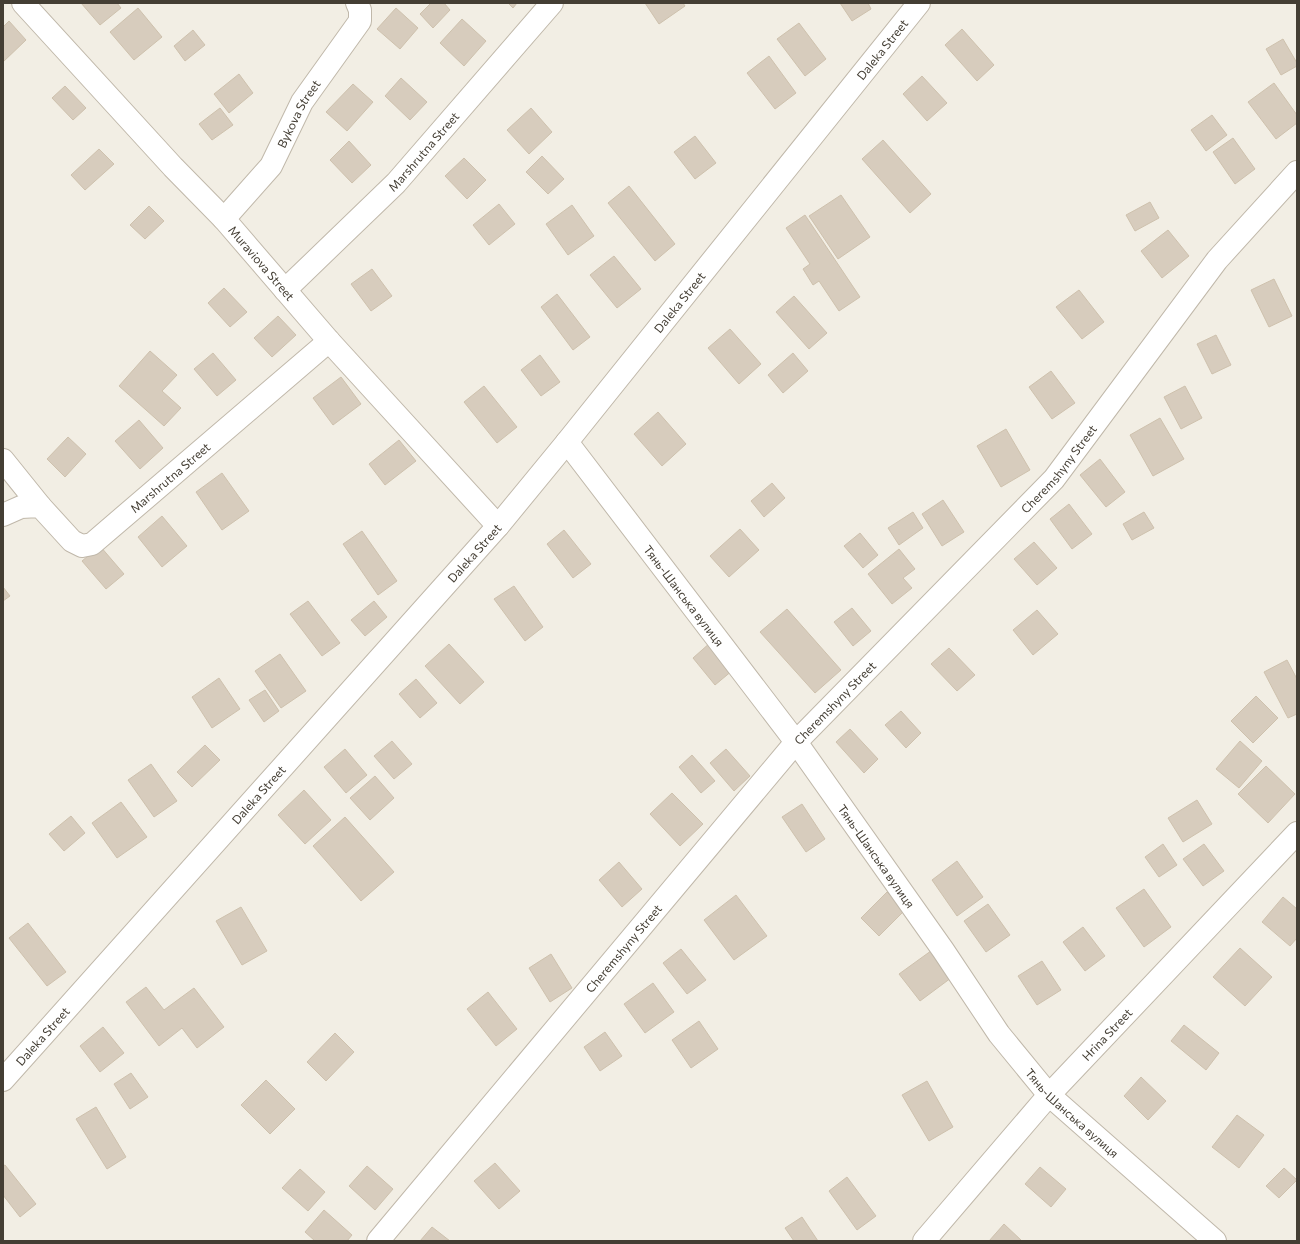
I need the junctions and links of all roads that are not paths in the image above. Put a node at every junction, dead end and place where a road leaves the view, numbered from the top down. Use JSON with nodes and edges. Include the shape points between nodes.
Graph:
{"nodes":[{"id":1,"x":23,"y":3,"type":"edge"},
{"id":2,"x":357,"y":3,"type":"edge"},
{"id":3,"x":552,"y":3,"type":"edge"},
{"id":4,"x":919,"y":3,"type":"edge"},
{"id":5,"x":1297,"y":172,"type":"edge"},
{"id":6,"x":224,"y":219,"type":"junction"},
{"id":7,"x":285,"y":290,"type":"junction"},
{"id":8,"x":329,"y":341,"type":"junction"},
{"id":9,"x":567,"y":442,"type":"junction"},
{"id":10,"x":3,"y":460,"type":"edge"},
{"id":11,"x":40,"y":506,"type":"junction"},
{"id":12,"x":3,"y":515,"type":"edge"},
{"id":13,"x":498,"y":526,"type":"junction"},
{"id":14,"x":796,"y":742,"type":"junction"},
{"id":15,"x":1297,"y":833,"type":"edge"},
{"id":16,"x":3,"y":1080,"type":"edge"},
{"id":17,"x":1049,"y":1095,"type":"junction"},
{"id":18,"x":378,"y":1241,"type":"edge"},
{"id":19,"x":924,"y":1241,"type":"edge"},
{"id":20,"x":1215,"y":1241,"type":"edge"}],
"edges":[{"from":1,"to":6,"type":"street","name":"Muraviova Street"},
{"from":2,"to":6,"type":"street","name":"Bykova Street","via":[[360,20],[302,102],[271,166]]},
{"from":3,"to":7,"type":"street","name":"Marshrutna Street","via":[[396,183]]},
{"from":4,"to":9,"type":"street","name":"Daleka Street"},
{"from":5,"to":14,"type":"street","name":"Cheremshyny Street","via":[[1217,260],[1054,479]]},
{"from":6,"to":7,"type":"street","name":"Muraviova Street"},
{"from":7,"to":8,"type":"street","name":"Muraviova Street"},
{"from":8,"to":11,"type":"street","name":"Marshrutna Street","via":[[92,544],[82,546],[72,541]]},
{"from":8,"to":13,"type":"street","name":"Muraviova Street"},
{"from":9,"to":13,"type":"street","name":"Daleka Street"},
{"from":9,"to":14,"type":"street","name":"Тянь-Шанська вулиця"},
{"from":10,"to":11,"type":"street","name":"Marshrutna Street"},
{"from":11,"to":12,"type":"street","via":[[21,507]]},
{"from":13,"to":16,"type":"street","name":"Daleka Street"},
{"from":14,"to":17,"type":"street","name":"Тянь-Шанська вулиця","via":[[999,1034]]},
{"from":14,"to":18,"type":"street","name":"Cheremshyny Street"},
{"from":15,"to":17,"type":"street","name":"Hrina Street"},
{"from":17,"to":19,"type":"street","name":"Hrina Street"},
{"from":17,"to":20,"type":"street","name":"Тянь-Шанська вулиця"}]}
